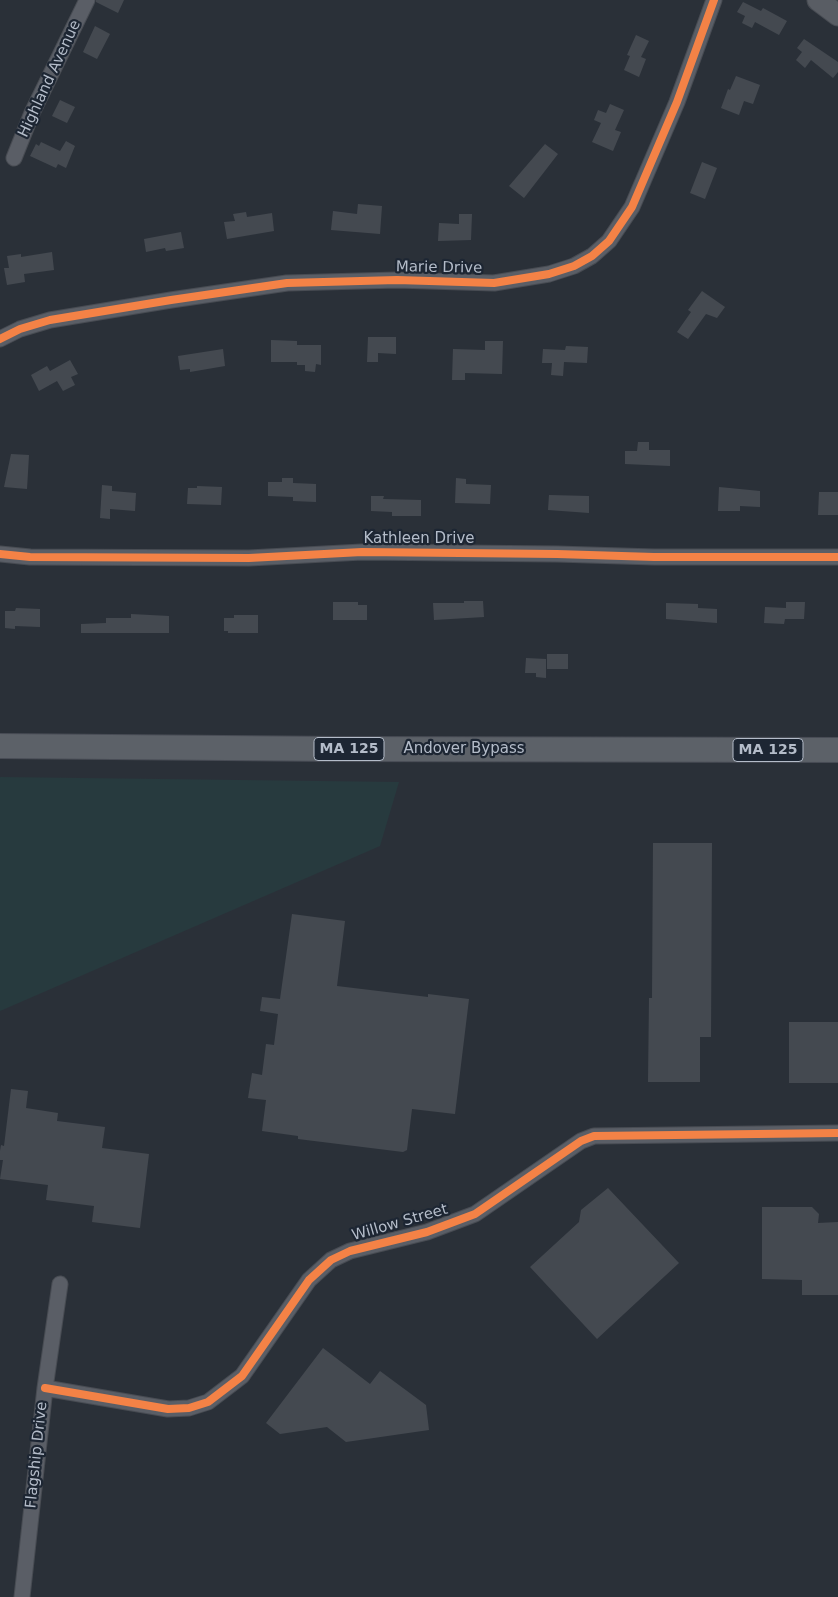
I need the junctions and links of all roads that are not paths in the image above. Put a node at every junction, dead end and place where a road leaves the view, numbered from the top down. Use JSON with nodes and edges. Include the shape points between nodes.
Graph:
{"nodes":[{"id":1,"x":87,"y":0,"type":"edge"},
{"id":2,"x":714,"y":0,"type":"edge"},
{"id":3,"x":818,"y":0,"type":"edge"},
{"id":4,"x":838,"y":15,"type":"edge"},
{"id":5,"x":14,"y":158,"type":"dead end"},
{"id":6,"x":0,"y":339,"type":"edge"},
{"id":7,"x":0,"y":554,"type":"edge"},
{"id":8,"x":838,"y":557,"type":"edge"},
{"id":9,"x":0,"y":746,"type":"edge"},
{"id":10,"x":838,"y":750,"type":"edge"},
{"id":11,"x":838,"y":1133,"type":"edge"},
{"id":12,"x":60,"y":1284,"type":"dead end"},
{"id":13,"x":45,"y":1388,"type":"junction"},
{"id":14,"x":22,"y":1597,"type":"edge"}],
"edges":[{"from":1,"to":5,"type":"street","name":"Highland Avenue","via":[[32,113]]},
{"from":2,"to":6,"type":"street","name":"Marie Drive","via":[[677,102],[632,207],[609,241],[574,266],[550,274],[494,283],[397,280],[287,284],[50,320]]},
{"from":3,"to":4,"type":"street"},
{"from":7,"to":8,"type":"street","name":"Kathleen Drive","via":[[30,557],[250,558],[362,552]]},
{"from":9,"to":10,"type":"main road","name":"Andover Bypass","number":"MA 125"},
{"from":11,"to":13,"type":"street","name":"Willow Street","via":[[594,1136],[581,1141],[475,1214],[427,1232],[350,1251],[331,1260],[309,1280],[242,1376],[208,1402],[189,1408],[168,1409]]},
{"from":12,"to":13,"type":"street","name":"Flagship Drive"},
{"from":13,"to":14,"type":"street","name":"Flagship Drive"}]}
